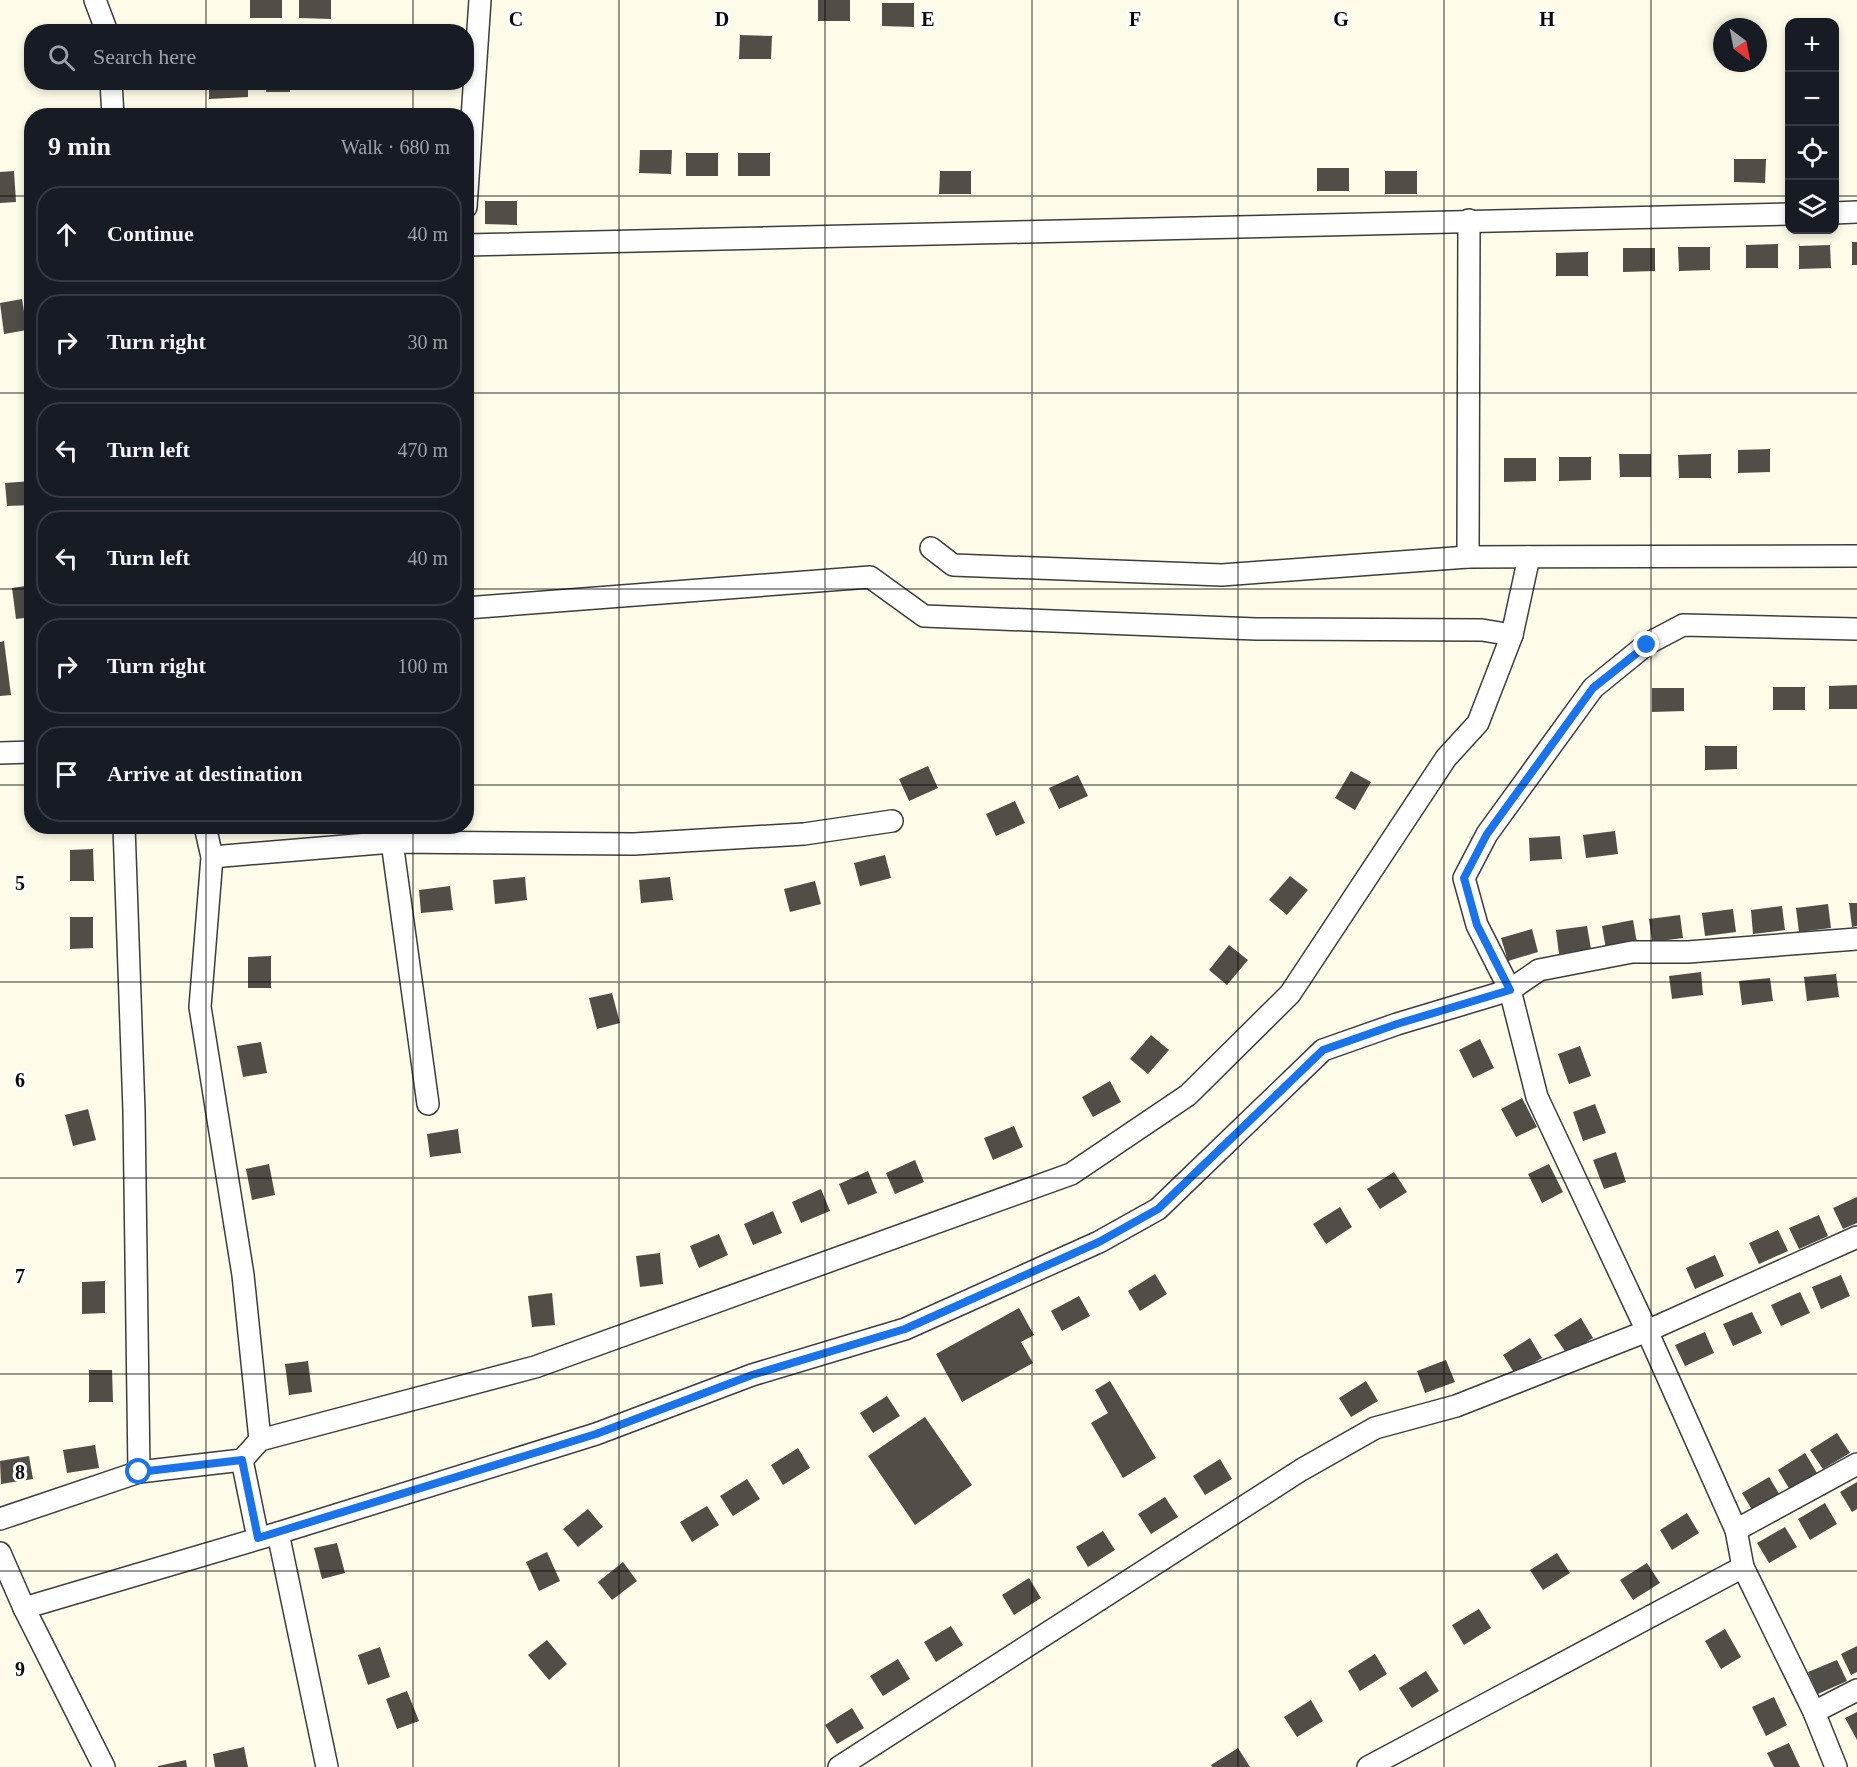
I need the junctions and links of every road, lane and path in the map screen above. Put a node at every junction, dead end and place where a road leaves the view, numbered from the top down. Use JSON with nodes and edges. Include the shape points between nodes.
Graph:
{"nodes":[{"id":1,"x":95,"y":0,"type":"edge"},
{"id":2,"x":480,"y":0,"type":"edge"},
{"id":3,"x":104,"y":24,"type":"edge"},
{"id":4,"x":474,"y":89,"type":"edge"},
{"id":5,"x":111,"y":90,"type":"edge"},
{"id":6,"x":474,"y":90,"type":"edge"},
{"id":7,"x":113,"y":108,"type":"edge"},
{"id":8,"x":473,"y":108,"type":"edge"},
{"id":9,"x":1857,"y":212,"type":"edge"},
{"id":10,"x":1839,"y":213,"type":"edge"},
{"id":11,"x":1785,"y":214,"type":"edge"},
{"id":12,"x":1468,"y":220,"type":"junction"},
{"id":13,"x":474,"y":245,"type":"edge"},
{"id":14,"x":931,"y":548,"type":"dead end"},
{"id":15,"x":1857,"y":556,"type":"edge"},
{"id":16,"x":1468,"y":557,"type":"junction"},
{"id":17,"x":1529,"y":557,"type":"junction"},
{"id":18,"x":474,"y":607,"type":"edge"},
{"id":19,"x":1857,"y":629,"type":"edge"},
{"id":20,"x":1512,"y":636,"type":"junction"},
{"id":21,"x":24,"y":752,"type":"edge"},
{"id":22,"x":0,"y":753,"type":"edge"},
{"id":23,"x":892,"y":821,"type":"dead end"},
{"id":24,"x":124,"y":834,"type":"edge"},
{"id":25,"x":207,"y":834,"type":"edge"},
{"id":26,"x":392,"y":842,"type":"junction"},
{"id":27,"x":212,"y":857,"type":"junction"},
{"id":28,"x":1857,"y":939,"type":"edge"},
{"id":29,"x":1510,"y":990,"type":"junction"},
{"id":30,"x":428,"y":1104,"type":"dead end"},
{"id":31,"x":1857,"y":1237,"type":"edge"},
{"id":32,"x":1647,"y":1331,"type":"junction"},
{"id":33,"x":260,"y":1440,"type":"junction"},
{"id":34,"x":242,"y":1460,"type":"junction"},
{"id":35,"x":1857,"y":1464,"type":"edge"},
{"id":36,"x":139,"y":1472,"type":"junction"},
{"id":37,"x":0,"y":1519,"type":"edge"},
{"id":38,"x":1736,"y":1530,"type":"junction"},
{"id":39,"x":278,"y":1533,"type":"junction"},
{"id":40,"x":258,"y":1538,"type":"junction"},
{"id":41,"x":0,"y":1553,"type":"edge"},
{"id":42,"x":1743,"y":1567,"type":"junction"},
{"id":43,"x":24,"y":1608,"type":"junction"},
{"id":44,"x":1857,"y":1690,"type":"edge"},
{"id":45,"x":1814,"y":1713,"type":"junction"},
{"id":46,"x":104,"y":1767,"type":"edge"},
{"id":47,"x":327,"y":1767,"type":"edge"},
{"id":48,"x":839,"y":1767,"type":"edge"},
{"id":49,"x":1368,"y":1767,"type":"edge"},
{"id":50,"x":1836,"y":1767,"type":"edge"}],
"edges":[{"from":1,"to":3,"type":"street"},
{"from":2,"to":4,"type":"street"},
{"from":5,"to":7,"type":"street"},
{"from":6,"to":8,"type":"street"},
{"from":9,"to":10,"type":"street"},
{"from":11,"to":12,"type":"street"},
{"from":12,"to":13,"type":"street"},
{"from":12,"to":16,"type":"street"},
{"from":14,"to":16,"type":"street","via":[[952,565],[1222,575]]},
{"from":15,"to":17,"type":"street"},
{"from":16,"to":17,"type":"street"},
{"from":17,"to":20,"type":"street"},
{"from":18,"to":20,"type":"street","via":[[870,577],[924,616],[1256,629],[1482,630]]},
{"from":19,"to":29,"type":"street","via":[[1683,625],[1647,645],[1593,688],[1487,834],[1464,878],[1477,925]]},
{"from":20,"to":33,"type":"street","via":[[1478,723],[1446,758],[1290,994],[1188,1095],[1071,1174],[535,1367]]},
{"from":21,"to":22,"type":"street"},
{"from":23,"to":26,"type":"street","via":[[804,834],[634,844]]},
{"from":24,"to":36,"type":"street","via":[[135,1111]]},
{"from":25,"to":27,"type":"street"},
{"from":26,"to":27,"type":"street"},
{"from":26,"to":30,"type":"street"},
{"from":27,"to":33,"type":"street","via":[[200,1006],[243,1275]]},
{"from":28,"to":29,"type":"street","via":[[1688,952],[1632,952],[1539,970]]},
{"from":29,"to":32,"type":"street","via":[[1537,1097]]},
{"from":29,"to":39,"type":"street","via":[[1323,1050],[1158,1209],[1099,1242],[905,1329],[752,1375],[596,1434]]},
{"from":31,"to":32,"type":"street"},
{"from":32,"to":38,"type":"street"},
{"from":32,"to":48,"type":"street","via":[[1456,1406],[1375,1428],[1301,1470]]},
{"from":33,"to":34,"type":"street"},
{"from":34,"to":36,"type":"street"},
{"from":34,"to":40,"type":"street"},
{"from":35,"to":38,"type":"street"},
{"from":36,"to":37,"type":"street"},
{"from":38,"to":42,"type":"street"},
{"from":39,"to":40,"type":"street"},
{"from":39,"to":47,"type":"street"},
{"from":40,"to":43,"type":"street"},
{"from":41,"to":43,"type":"street"},
{"from":42,"to":45,"type":"street"},
{"from":42,"to":49,"type":"street"},
{"from":43,"to":46,"type":"street"},
{"from":44,"to":45,"type":"street"},
{"from":45,"to":50,"type":"street"}]}
